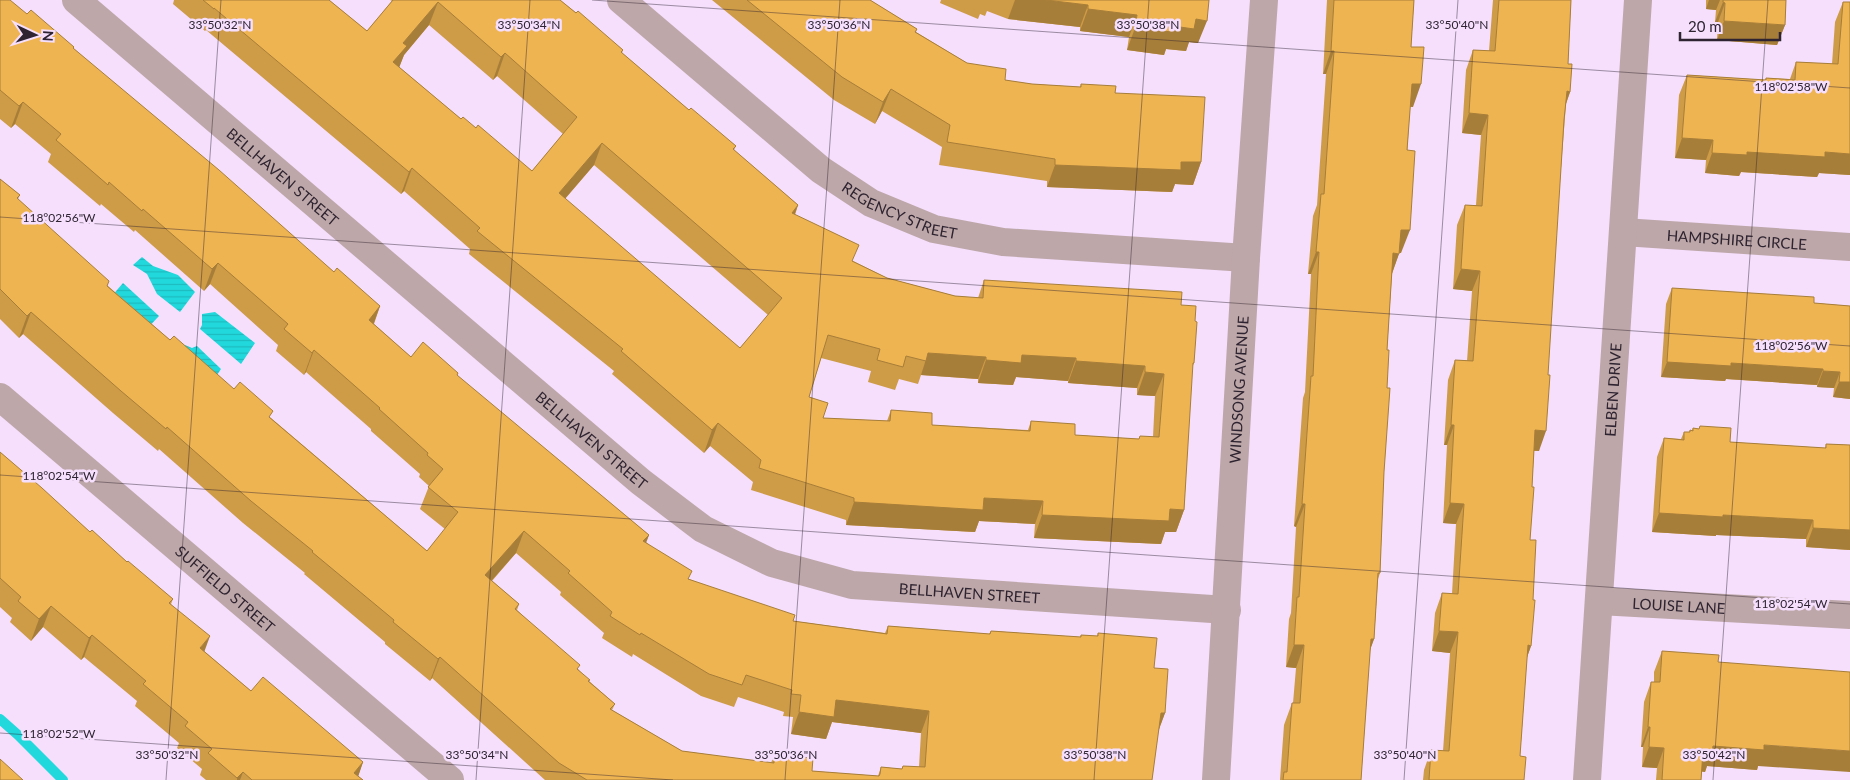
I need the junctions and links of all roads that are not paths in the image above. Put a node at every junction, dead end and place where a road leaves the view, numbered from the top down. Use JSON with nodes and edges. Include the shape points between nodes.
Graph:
{"nodes":[{"id":1,"x":76,"y":0,"type":"edge"},
{"id":2,"x":621,"y":0,"type":"edge"},
{"id":3,"x":1264,"y":0,"type":"edge"},
{"id":4,"x":1638,"y":0,"type":"edge"},
{"id":5,"x":1623,"y":232,"type":"junction"},
{"id":6,"x":1850,"y":246,"type":"edge"},
{"id":7,"x":1246,"y":258,"type":"junction"},
{"id":8,"x":0,"y":397,"type":"edge"},
{"id":9,"x":1599,"y":601,"type":"junction"},
{"id":10,"x":1227,"y":610,"type":"junction"},
{"id":11,"x":1850,"y":615,"type":"edge"},
{"id":12,"x":450,"y":780,"type":"edge"},
{"id":13,"x":1216,"y":780,"type":"edge"},
{"id":14,"x":1587,"y":780,"type":"edge"}],
"edges":[{"from":1,"to":10,"type":"street","name":"BELLHAVEN STREET","via":[[641,482],[703,529],[772,563],[852,585]]},
{"from":2,"to":7,"type":"street","name":"REGENCY STREET","via":[[821,170],[871,203],[934,230],[1003,242]]},
{"from":3,"to":7,"type":"street","name":"WINDSONG AVENUE"},
{"from":4,"to":5,"type":"street","name":"ELBEN DRIVE"},
{"from":5,"to":6,"type":"street","name":"HAMPSHIRE CIRCLE"},
{"from":5,"to":9,"type":"street","name":"ELBEN DRIVE"},
{"from":7,"to":10,"type":"street","name":"WINDSONG AVENUE"},
{"from":8,"to":12,"type":"street","name":"SUFFIELD STREET"},
{"from":9,"to":11,"type":"street","name":"LOUISE LANE"},
{"from":9,"to":14,"type":"street","name":"ELBEN DRIVE"},
{"from":10,"to":13,"type":"street","name":"WINDSONG AVENUE"}]}
